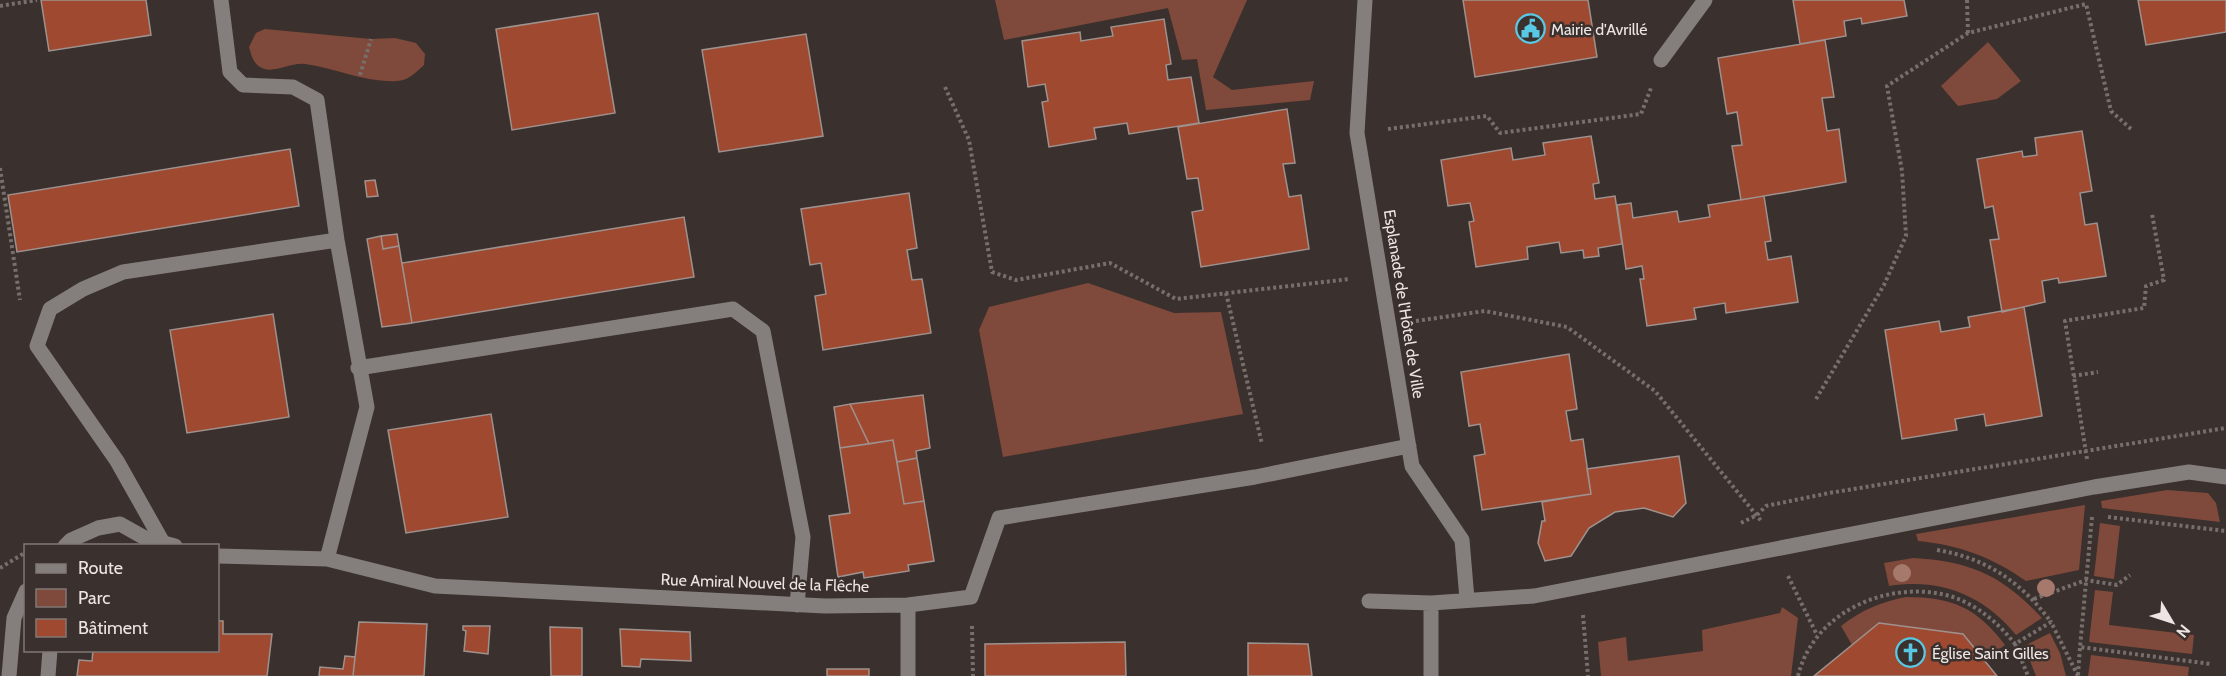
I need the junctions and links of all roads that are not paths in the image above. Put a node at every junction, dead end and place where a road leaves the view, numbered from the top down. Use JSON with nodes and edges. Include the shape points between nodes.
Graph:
{"nodes":[{"id":1,"x":221,"y":0,"type":"edge"},
{"id":2,"x":1365,"y":0,"type":"edge"},
{"id":3,"x":1705,"y":0,"type":"edge"},
{"id":4,"x":1661,"y":60,"type":"road end"},
{"id":5,"x":337,"y":240,"type":"junction"},
{"id":6,"x":358,"y":368,"type":"junction"},
{"id":7,"x":1409,"y":446,"type":"junction"},
{"id":8,"x":2226,"y":477,"type":"edge"},
{"id":9,"x":140,"y":542,"type":"edge"},
{"id":10,"x":67,"y":544,"type":"edge"},
{"id":11,"x":168,"y":544,"type":"edge"},
{"id":12,"x":219,"y":556,"type":"edge"},
{"id":13,"x":327,"y":559,"type":"junction"},
{"id":14,"x":24,"y":596,"type":"edge"},
{"id":15,"x":1467,"y":599,"type":"junction"},
{"id":16,"x":1369,"y":601,"type":"dead end"},
{"id":17,"x":1431,"y":603,"type":"junction"},
{"id":18,"x":797,"y":605,"type":"junction"},
{"id":19,"x":908,"y":605,"type":"junction"},
{"id":20,"x":50,"y":652,"type":"edge"},
{"id":21,"x":9,"y":676,"type":"edge"},
{"id":22,"x":48,"y":676,"type":"edge"},
{"id":23,"x":908,"y":676,"type":"edge"},
{"id":24,"x":1431,"y":676,"type":"edge"}],
"edges":[{"from":1,"to":5,"type":"street","via":[[230,72],[243,85],[293,87],[316,100]]},
{"from":2,"to":7,"type":"street","name":"Esplanade de l'Hôtel de Ville","via":[[1357,133]]},
{"from":3,"to":4,"type":"street"},
{"from":5,"to":6,"type":"street"},
{"from":5,"to":11,"type":"street","via":[[123,272],[50,309],[37,346],[117,461]]},
{"from":6,"to":13,"type":"street","via":[[367,407]]},
{"from":6,"to":18,"type":"street","via":[[733,309],[763,331],[803,537]]},
{"from":7,"to":15,"type":"street","name":"Esplanade de l'Hôtel de Ville","via":[[1412,466],[1462,540]]},
{"from":7,"to":19,"type":"street","name":"Rue Amiral Nouvel de la Flêche","via":[[1262,475],[999,518],[971,597]]},
{"from":8,"to":15,"type":"street","via":[[2189,472],[2094,487],[1534,596]]},
{"from":9,"to":10,"type":"street","via":[[120,524],[98,528]]},
{"from":9,"to":11,"type":"street"},
{"from":12,"to":13,"type":"street","name":"Rue Amiral Nouvel de la Flêche"},
{"from":13,"to":18,"type":"street","name":"Rue Amiral Nouvel de la Flêche","via":[[435,586]]},
{"from":14,"to":21,"type":"street","via":[[14,618]]},
{"from":15,"to":17,"type":"street"},
{"from":16,"to":17,"type":"street"},
{"from":17,"to":24,"type":"street"},
{"from":18,"to":19,"type":"street","name":"Rue Amiral Nouvel de la Flêche"},
{"from":19,"to":23,"type":"street"},
{"from":20,"to":22,"type":"street"}]}
